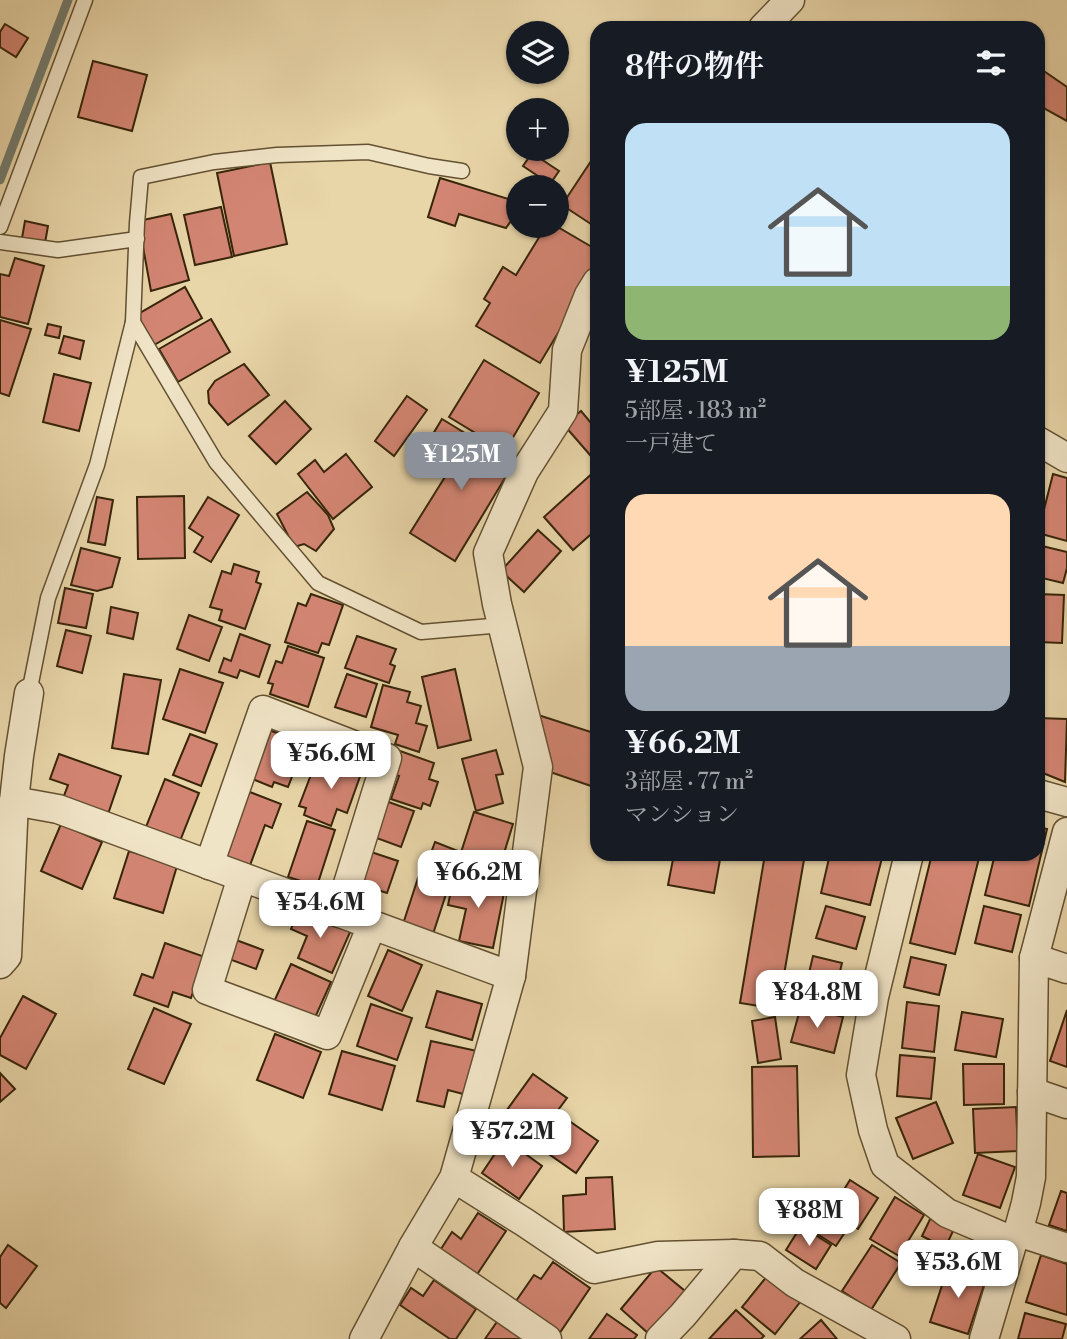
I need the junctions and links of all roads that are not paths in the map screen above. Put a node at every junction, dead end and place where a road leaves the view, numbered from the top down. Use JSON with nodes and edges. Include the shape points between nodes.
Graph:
{"nodes":[{"id":1,"x":85,"y":0,"type":"edge"},
{"id":2,"x":790,"y":0,"type":"edge"},
{"id":3,"x":770,"y":21,"type":"edge"},
{"id":4,"x":462,"y":170,"type":"dead end"},
{"id":5,"x":0,"y":227,"type":"edge"},
{"id":6,"x":137,"y":239,"type":"junction"},
{"id":7,"x":0,"y":242,"type":"edge"},
{"id":8,"x":590,"y":293,"type":"edge"},
{"id":9,"x":133,"y":322,"type":"junction"},
{"id":10,"x":1045,"y":445,"type":"edge"},
{"id":11,"x":1067,"y":458,"type":"edge"},
{"id":12,"x":503,"y":625,"type":"junction"},
{"id":13,"x":29,"y":692,"type":"joint"},
{"id":14,"x":1045,"y":796,"type":"edge"},
{"id":15,"x":14,"y":801,"type":"junction"},
{"id":16,"x":1067,"y":802,"type":"edge"},
{"id":17,"x":1067,"y":832,"type":"edge"},
{"id":18,"x":907,"y":861,"type":"edge"},
{"id":19,"x":209,"y":865,"type":"junction"},
{"id":20,"x":242,"y":877,"type":"junction"},
{"id":21,"x":339,"y":913,"type":"junction"},
{"id":22,"x":372,"y":925,"type":"junction"},
{"id":23,"x":1034,"y":958,"type":"junction"},
{"id":24,"x":0,"y":964,"type":"edge"},
{"id":25,"x":1067,"y":969,"type":"edge"},
{"id":26,"x":511,"y":976,"type":"junction"},
{"id":27,"x":1032,"y":1093,"type":"junction"},
{"id":28,"x":1067,"y":1104,"type":"edge"},
{"id":29,"x":454,"y":1178,"type":"junction"},
{"id":30,"x":1016,"y":1236,"type":"junction"},
{"id":31,"x":413,"y":1247,"type":"junction"},
{"id":32,"x":1067,"y":1248,"type":"edge"},
{"id":33,"x":733,"y":1254,"type":"junction"},
{"id":34,"x":364,"y":1339,"type":"edge"},
{"id":35,"x":547,"y":1339,"type":"edge"},
{"id":36,"x":660,"y":1339,"type":"edge"},
{"id":37,"x":896,"y":1339,"type":"edge"},
{"id":38,"x":984,"y":1339,"type":"edge"}],
"edges":[{"from":1,"to":5,"type":"lane"},
{"from":2,"to":3,"type":"street"},
{"from":4,"to":6,"type":"lane","via":[[368,152],[277,155],[153,174],[141,177]]},
{"from":6,"to":7,"type":"lane","via":[[58,250]]},
{"from":6,"to":9,"type":"lane"},
{"from":8,"to":12,"type":"street","via":[[567,350],[563,411],[524,472],[488,553]]},
{"from":9,"to":12,"type":"lane","via":[[216,462],[318,583],[421,632]]},
{"from":9,"to":13,"type":"lane","via":[[97,465],[48,598]]},
{"from":10,"to":11,"type":"street"},
{"from":12,"to":26,"type":"street","via":[[538,767]]},
{"from":13,"to":15,"type":"street"},
{"from":14,"to":16,"type":"street"},
{"from":15,"to":19,"type":"street","via":[[58,809]]},
{"from":15,"to":24,"type":"street","via":[[7,956]]},
{"from":17,"to":23,"type":"street"},
{"from":18,"to":30,"type":"street","via":[[874,996],[861,1075],[873,1130],[885,1165],[947,1213]]},
{"from":19,"to":20,"type":"street"},
{"from":19,"to":21,"type":"street","via":[[263,710],[387,758]]},
{"from":20,"to":21,"type":"street"},
{"from":20,"to":22,"type":"street","via":[[207,990],[327,1035]]},
{"from":21,"to":22,"type":"street"},
{"from":22,"to":26,"type":"street"},
{"from":23,"to":25,"type":"street"},
{"from":23,"to":27,"type":"street"},
{"from":26,"to":29,"type":"street"},
{"from":27,"to":28,"type":"street"},
{"from":27,"to":30,"type":"street","via":[[1031,1177]]},
{"from":29,"to":31,"type":"street"},
{"from":29,"to":33,"type":"street","via":[[594,1269],[658,1256]]},
{"from":30,"to":32,"type":"street"},
{"from":30,"to":38,"type":"street"},
{"from":31,"to":34,"type":"street"},
{"from":31,"to":35,"type":"street"},
{"from":33,"to":36,"type":"street"},
{"from":33,"to":37,"type":"street","via":[[760,1256],[795,1283]]}]}
